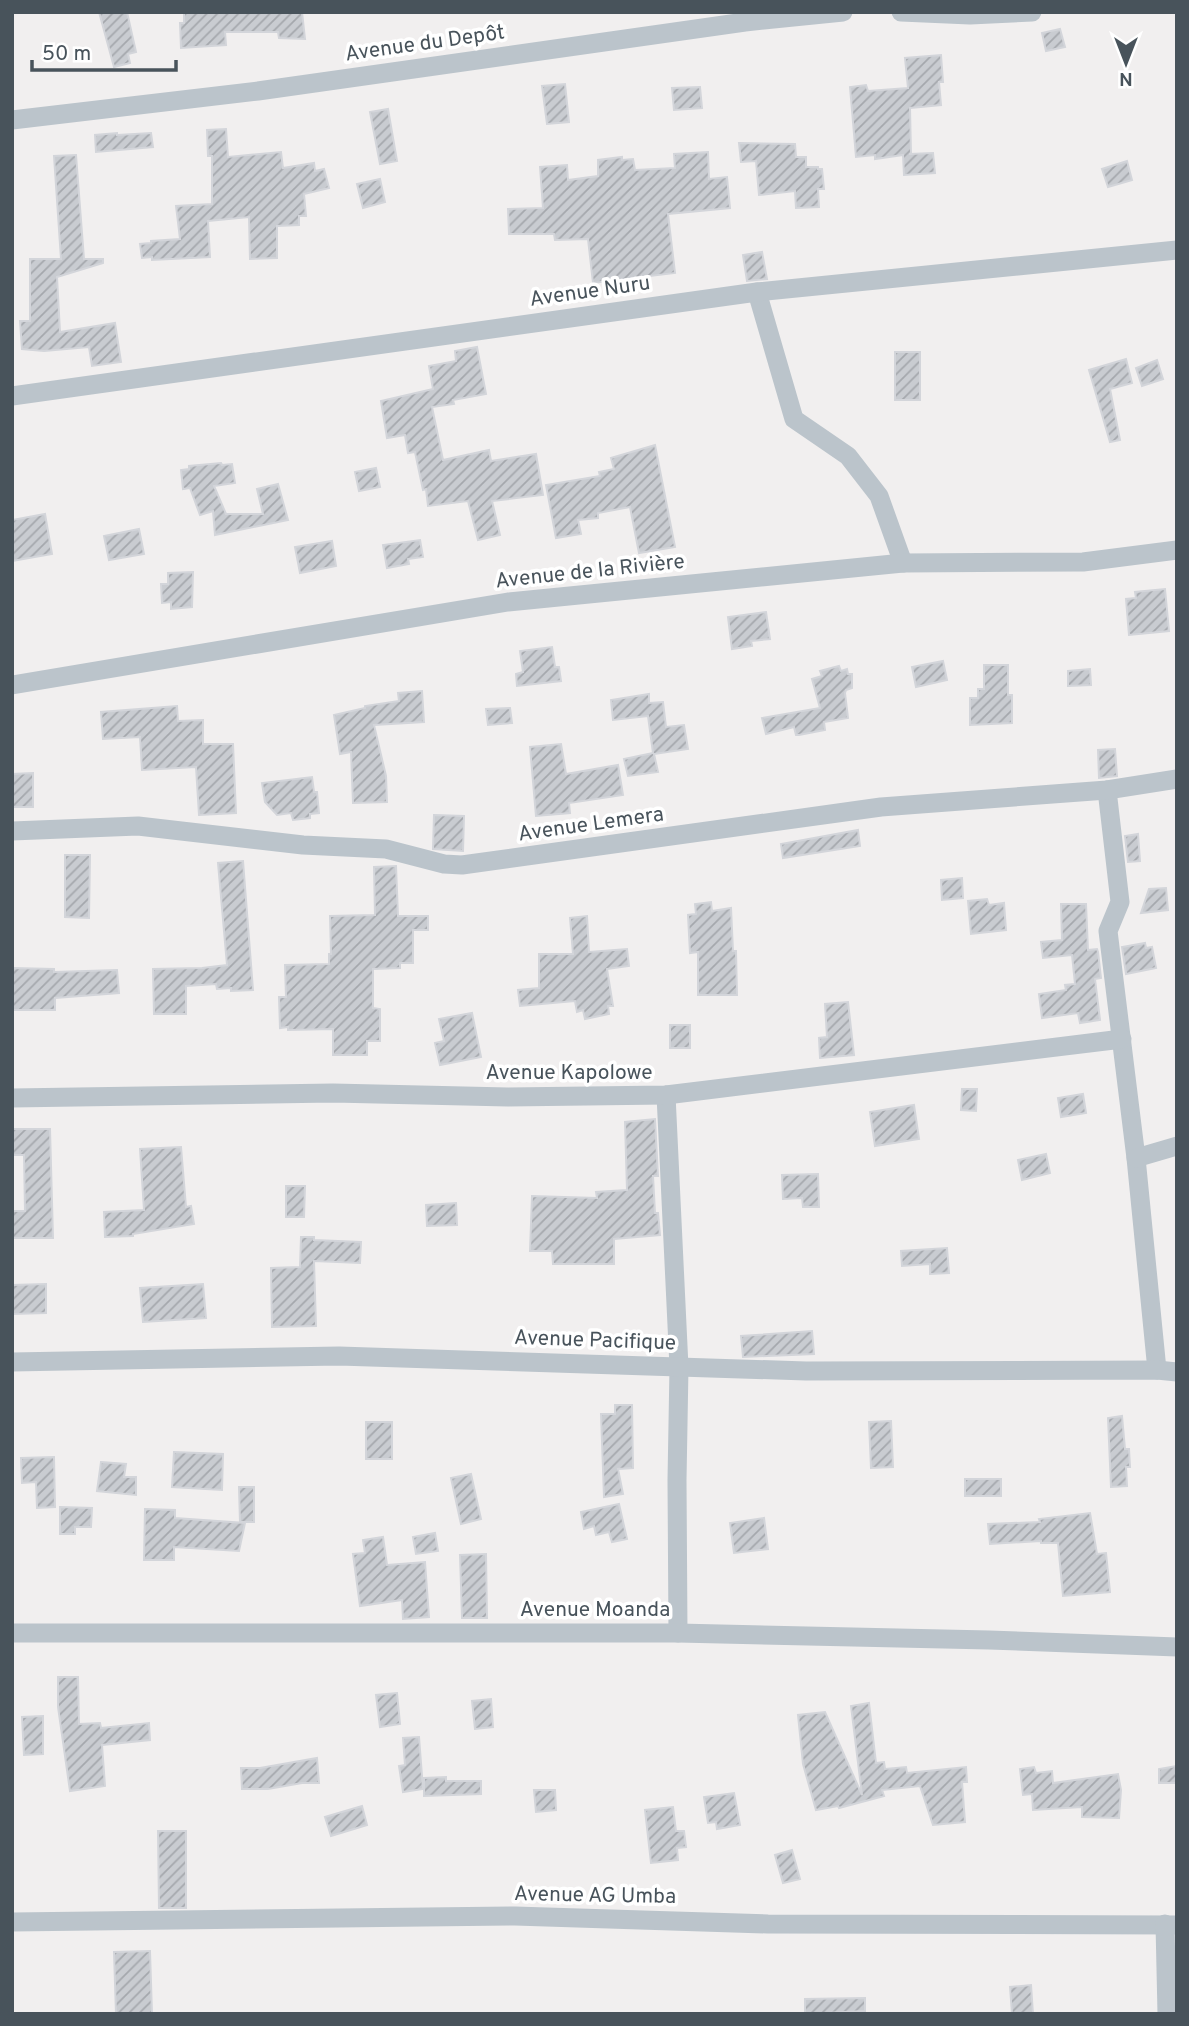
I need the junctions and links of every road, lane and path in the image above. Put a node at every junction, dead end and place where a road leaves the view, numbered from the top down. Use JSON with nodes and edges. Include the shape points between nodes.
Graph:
{"nodes":[{"id":1,"x":843,"y":12,"type":"edge"},
{"id":2,"x":901,"y":12,"type":"edge"},
{"id":3,"x":1032,"y":12,"type":"edge"},
{"id":4,"x":12,"y":120,"type":"edge"},
{"id":5,"x":1177,"y":250,"type":"edge"},
{"id":6,"x":757,"y":292,"type":"junction"},
{"id":7,"x":12,"y":397,"type":"edge"},
{"id":8,"x":1177,"y":550,"type":"edge"},
{"id":9,"x":903,"y":564,"type":"junction"},
{"id":10,"x":12,"y":685,"type":"edge"},
{"id":11,"x":1177,"y":779,"type":"edge"},
{"id":12,"x":1107,"y":790,"type":"junction"},
{"id":13,"x":12,"y":831,"type":"edge"},
{"id":14,"x":1122,"y":1039,"type":"junction"},
{"id":15,"x":666,"y":1095,"type":"junction"},
{"id":16,"x":12,"y":1098,"type":"edge"},
{"id":17,"x":1177,"y":1146,"type":"edge"},
{"id":18,"x":1136,"y":1158,"type":"junction"},
{"id":19,"x":12,"y":1362,"type":"edge"},
{"id":20,"x":679,"y":1367,"type":"junction"},
{"id":21,"x":1167,"y":1371,"type":"edge"},
{"id":22,"x":12,"y":1633,"type":"edge"},
{"id":23,"x":678,"y":1633,"type":"junction"},
{"id":24,"x":1177,"y":1647,"type":"edge"},
{"id":25,"x":12,"y":1922,"type":"edge"},
{"id":26,"x":1171,"y":1924,"type":"edge"},
{"id":27,"x":1167,"y":2014,"type":"edge"}],
"edges":[{"from":1,"to":4,"type":"street","name":"Avenue du Depôt"},
{"from":2,"to":3,"type":"street"},
{"from":5,"to":6,"type":"street","name":"Avenue Nuru"},
{"from":6,"to":7,"type":"street","name":"Avenue Nuru"},
{"from":6,"to":9,"type":"street","via":[[794,419],[848,456],[879,496]]},
{"from":8,"to":9,"type":"street","name":"Avenue de la Rivière","via":[[1083,562]]},
{"from":9,"to":10,"type":"street","name":"Avenue de la Rivière","via":[[509,602]]},
{"from":11,"to":12,"type":"street","name":"Avenue Lemera"},
{"from":12,"to":13,"type":"street","name":"Avenue Lemera","via":[[881,807],[462,865],[386,849],[303,845],[150,827]]},
{"from":12,"to":14,"type":"street","via":[[1120,902],[1108,931]]},
{"from":14,"to":15,"type":"street","name":"Avenue Kapolowe"},
{"from":14,"to":18,"type":"street"},
{"from":15,"to":16,"type":"street","name":"Avenue Kapolowe","via":[[333,1093]]},
{"from":15,"to":20,"type":"street"},
{"from":17,"to":18,"type":"street"},
{"from":18,"to":21,"type":"street"},
{"from":19,"to":20,"type":"street","name":"Avenue Pacifique","via":[[340,1356]]},
{"from":20,"to":21,"type":"street","name":"Avenue Pacifique"},
{"from":20,"to":23,"type":"street"},
{"from":22,"to":23,"type":"street","name":"Avenue Moanda"},
{"from":23,"to":24,"type":"street","name":"Avenue Moanda"},
{"from":25,"to":26,"type":"street","name":"Avenue AG Umba","via":[[515,1916],[768,1924]]},
{"from":26,"to":27,"type":"street"}]}
